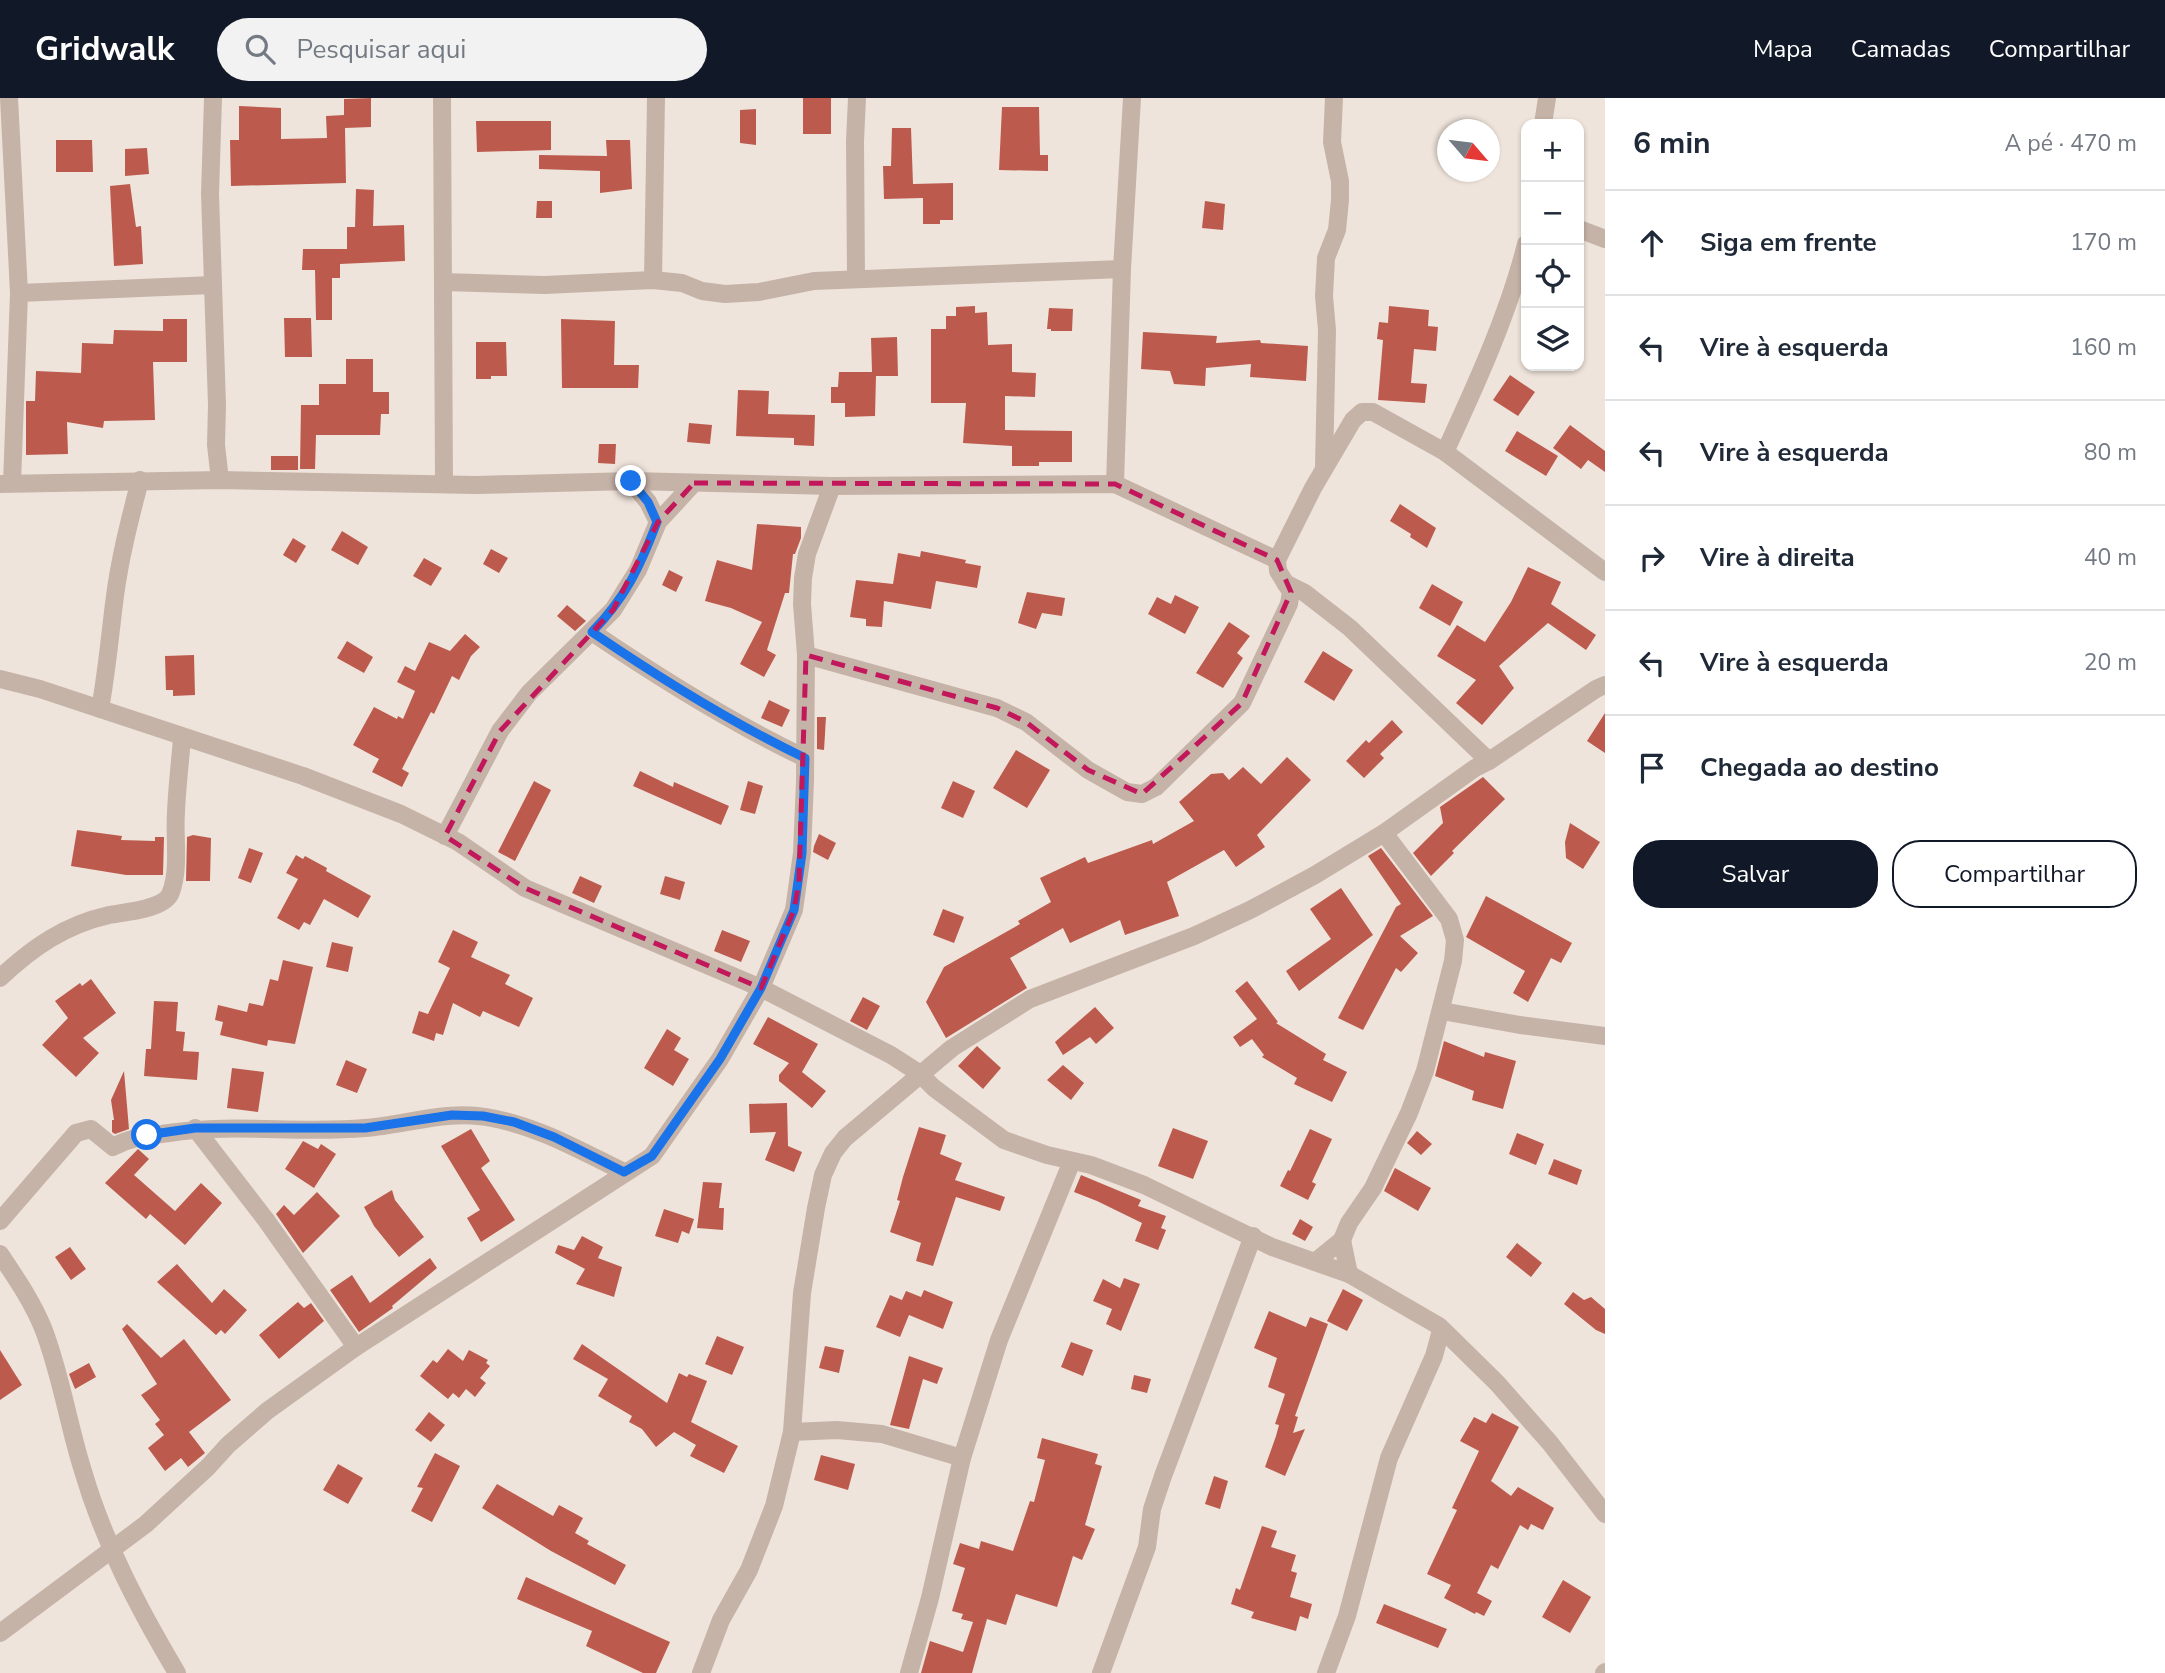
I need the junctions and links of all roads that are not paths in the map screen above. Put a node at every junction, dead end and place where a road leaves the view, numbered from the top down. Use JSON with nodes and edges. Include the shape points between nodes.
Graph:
{"nodes":[{"id":1,"x":442,"y":98,"type":"edge"},
{"id":2,"x":656,"y":98,"type":"edge"},
{"id":3,"x":857,"y":98,"type":"edge"},
{"id":4,"x":1132,"y":98,"type":"edge"},
{"id":5,"x":1334,"y":98,"type":"edge"},
{"id":6,"x":1547,"y":98,"type":"edge"},
{"id":7,"x":217,"y":101,"type":"edge"},
{"id":8,"x":6,"y":107,"type":"edge"},
{"id":9,"x":1545,"y":119,"type":"edge"},
{"id":10,"x":1584,"y":231,"type":"edge"},
{"id":11,"x":1605,"y":239,"type":"edge"},
{"id":12,"x":1526,"y":245,"type":"edge"},
{"id":13,"x":1122,"y":270,"type":"junction"},
{"id":14,"x":856,"y":278,"type":"junction"},
{"id":15,"x":653,"y":280,"type":"junction"},
{"id":16,"x":443,"y":282,"type":"junction"},
{"id":17,"x":213,"y":285,"type":"junction"},
{"id":18,"x":19,"y":293,"type":"junction"},
{"id":19,"x":1445,"y":452,"type":"junction"},
{"id":20,"x":1324,"y":469,"type":"junction"},
{"id":21,"x":140,"y":480,"type":"junction"},
{"id":22,"x":220,"y":480,"type":"junction"},
{"id":23,"x":631,"y":481,"type":"junction"},
{"id":24,"x":444,"y":483,"type":"junction"},
{"id":25,"x":694,"y":483,"type":"junction"},
{"id":26,"x":6,"y":484,"type":"edge"},
{"id":27,"x":1115,"y":484,"type":"junction"},
{"id":28,"x":832,"y":486,"type":"junction"},
{"id":29,"x":657,"y":522,"type":"junction"},
{"id":30,"x":1277,"y":560,"type":"junction"},
{"id":31,"x":1605,"y":572,"type":"edge"},
{"id":32,"x":1285,"y":583,"type":"junction"},
{"id":33,"x":592,"y":632,"type":"junction"},
{"id":34,"x":806,"y":655,"type":"junction"},
{"id":35,"x":0,"y":679,"type":"edge"},
{"id":36,"x":1602,"y":683,"type":"edge"},
{"id":37,"x":100,"y":709,"type":"junction"},
{"id":38,"x":182,"y":738,"type":"junction"},
{"id":39,"x":805,"y":758,"type":"junction"},
{"id":40,"x":1489,"y":761,"type":"junction"},
{"id":41,"x":1384,"y":833,"type":"junction"},
{"id":42,"x":445,"y":836,"type":"junction"},
{"id":43,"x":0,"y":978,"type":"edge"},
{"id":44,"x":761,"y":988,"type":"junction"},
{"id":45,"x":1442,"y":1010,"type":"junction"},
{"id":46,"x":1605,"y":1036,"type":"edge"},
{"id":47,"x":919,"y":1073,"type":"junction"},
{"id":48,"x":195,"y":1128,"type":"junction"},
{"id":49,"x":1072,"y":1161,"type":"junction"},
{"id":50,"x":624,"y":1172,"type":"junction"},
{"id":51,"x":0,"y":1222,"type":"edge"},
{"id":52,"x":1253,"y":1236,"type":"junction"},
{"id":53,"x":1342,"y":1240,"type":"junction"},
{"id":54,"x":0,"y":1254,"type":"edge"},
{"id":55,"x":1315,"y":1262,"type":"junction"},
{"id":56,"x":1349,"y":1274,"type":"junction"},
{"id":57,"x":1441,"y":1330,"type":"junction"},
{"id":58,"x":356,"y":1347,"type":"junction"},
{"id":59,"x":792,"y":1432,"type":"junction"},
{"id":60,"x":962,"y":1458,"type":"junction"},
{"id":61,"x":1605,"y":1514,"type":"edge"},
{"id":62,"x":111,"y":1550,"type":"junction"},
{"id":63,"x":0,"y":1633,"type":"edge"},
{"id":64,"x":177,"y":1673,"type":"edge"},
{"id":65,"x":701,"y":1673,"type":"edge"},
{"id":66,"x":909,"y":1673,"type":"edge"},
{"id":67,"x":1101,"y":1673,"type":"edge"},
{"id":68,"x":1326,"y":1673,"type":"edge"}],
"edges":[{"from":1,"to":16,"type":"street"},
{"from":2,"to":15,"type":"street"},
{"from":3,"to":14,"type":"street"},
{"from":4,"to":13,"type":"street"},
{"from":5,"to":20,"type":"street","via":[[1332,142],[1340,200],[1324,283]]},
{"from":6,"to":9,"type":"street"},
{"from":7,"to":17,"type":"street","via":[[209,194]]},
{"from":8,"to":18,"type":"street"},
{"from":10,"to":11,"type":"street"},
{"from":12,"to":19,"type":"street","via":[[1518,279]]},
{"from":13,"to":14,"type":"street"},
{"from":13,"to":27,"type":"street"},
{"from":14,"to":15,"type":"street","via":[[725,294]]},
{"from":15,"to":16,"type":"street","via":[[545,285]]},
{"from":16,"to":24,"type":"street"},
{"from":17,"to":18,"type":"street"},
{"from":17,"to":22,"type":"street"},
{"from":18,"to":26,"type":"street"},
{"from":19,"to":20,"type":"street","via":[[1373,412],[1362,412]]},
{"from":19,"to":31,"type":"street"},
{"from":20,"to":30,"type":"street"},
{"from":21,"to":22,"type":"street"},
{"from":21,"to":26,"type":"street"},
{"from":21,"to":37,"type":"street","via":[[115,596]]},
{"from":22,"to":24,"type":"street"},
{"from":23,"to":24,"type":"street"},
{"from":23,"to":25,"type":"street"},
{"from":23,"to":29,"type":"street"},
{"from":25,"to":28,"type":"street"},
{"from":25,"to":29,"type":"street"},
{"from":27,"to":28,"type":"street"},
{"from":27,"to":30,"type":"street"},
{"from":28,"to":34,"type":"street","via":[[803,578]]},
{"from":29,"to":33,"type":"street","via":[[638,570],[613,610]]},
{"from":30,"to":32,"type":"street"},
{"from":32,"to":34,"type":"street","via":[[1291,592],[1289,604],[1242,703],[1156,787],[1142,794],[1127,792],[1088,770],[1026,722],[997,708]]},
{"from":32,"to":40,"type":"street","via":[[1306,593],[1350,628]]},
{"from":33,"to":39,"type":"street","via":[[665,682]]},
{"from":33,"to":42,"type":"street","via":[[529,693],[500,731]]},
{"from":34,"to":39,"type":"street"},
{"from":35,"to":37,"type":"street"},
{"from":36,"to":40,"type":"street"},
{"from":37,"to":38,"type":"street"},
{"from":38,"to":42,"type":"street","via":[[303,776]]},
{"from":38,"to":43,"type":"street","via":[[171,894],[163,903],[61,930]]},
{"from":39,"to":44,"type":"street","via":[[802,853],[794,910]]},
{"from":40,"to":41,"type":"street"},
{"from":41,"to":45,"type":"street","via":[[1448,919],[1455,940]]},
{"from":41,"to":47,"type":"street","via":[[1315,875],[1205,930],[1030,999]]},
{"from":42,"to":44,"type":"street","via":[[525,888]]},
{"from":44,"to":47,"type":"street"},
{"from":44,"to":50,"type":"street","via":[[720,1059],[652,1156]]},
{"from":45,"to":46,"type":"street"},
{"from":45,"to":53,"type":"street","via":[[1409,1114]]},
{"from":47,"to":49,"type":"street","via":[[1004,1140]]},
{"from":47,"to":59,"type":"street","via":[[845,1138],[823,1175],[802,1293]]},
{"from":48,"to":50,"type":"street","via":[[365,1128],[452,1115],[483,1116],[554,1137]]},
{"from":48,"to":51,"type":"street","via":[[125,1140],[113,1147],[91,1129],[76,1133]]},
{"from":48,"to":58,"type":"street"},
{"from":49,"to":52,"type":"street","via":[[1144,1185]]},
{"from":49,"to":60,"type":"street","via":[[999,1340]]},
{"from":50,"to":58,"type":"street"},
{"from":52,"to":55,"type":"street"},
{"from":52,"to":67,"type":"street","via":[[1163,1476],[1147,1547]]},
{"from":53,"to":55,"type":"street"},
{"from":53,"to":56,"type":"street"},
{"from":54,"to":62,"type":"street","via":[[43,1328],[83,1473]]},
{"from":55,"to":56,"type":"street"},
{"from":56,"to":57,"type":"street"},
{"from":57,"to":61,"type":"street","via":[[1550,1443]]},
{"from":57,"to":68,"type":"street","via":[[1390,1458],[1347,1616]]},
{"from":58,"to":62,"type":"street","via":[[267,1411],[146,1524]]},
{"from":59,"to":60,"type":"street","via":[[882,1434]]},
{"from":59,"to":65,"type":"street","via":[[761,1542],[721,1620]]},
{"from":60,"to":66,"type":"street"},
{"from":62,"to":63,"type":"street"},
{"from":62,"to":64,"type":"street"}]}
